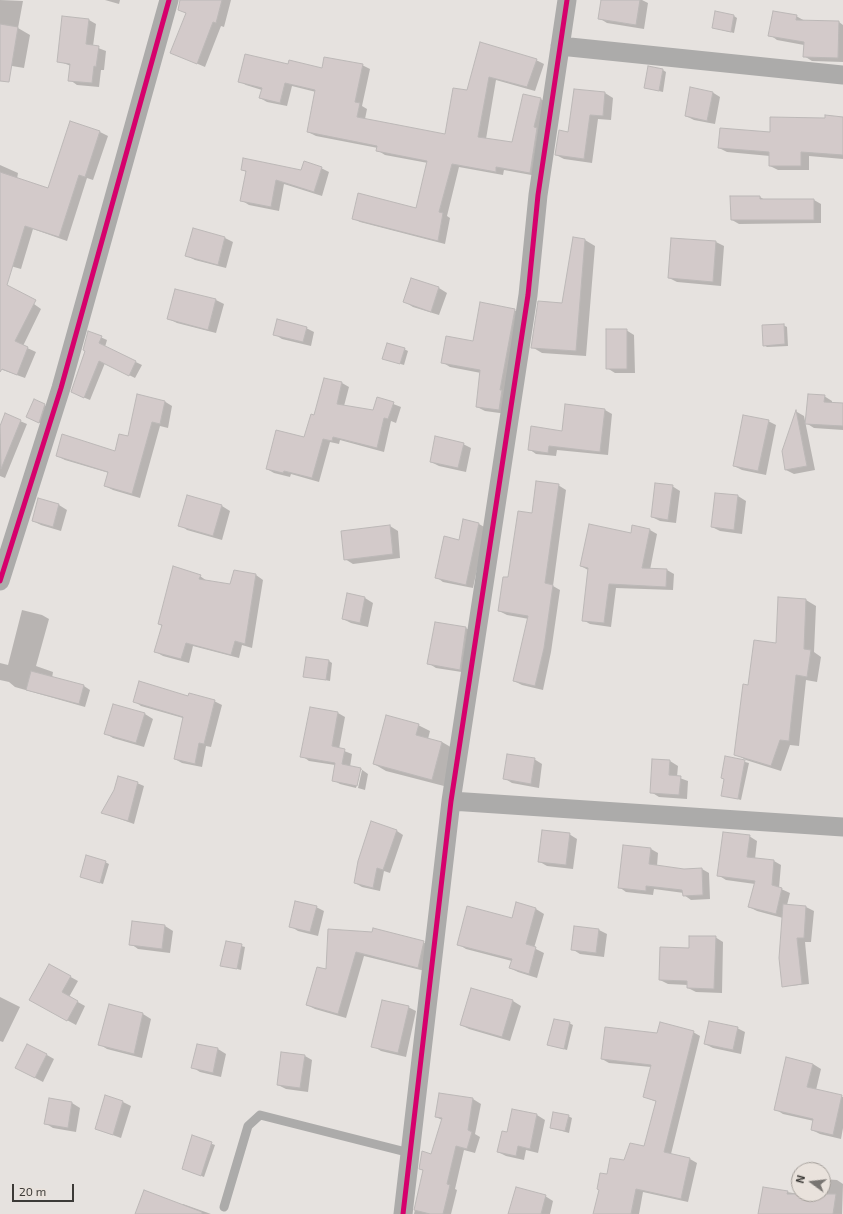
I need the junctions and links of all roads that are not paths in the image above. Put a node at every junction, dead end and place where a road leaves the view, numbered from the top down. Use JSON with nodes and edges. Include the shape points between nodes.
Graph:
{"nodes":[{"id":1,"x":170,"y":0,"type":"edge"},
{"id":2,"x":567,"y":0,"type":"edge"},
{"id":3,"x":560,"y":46,"type":"junction"},
{"id":4,"x":843,"y":75,"type":"edge"},
{"id":5,"x":0,"y":582,"type":"edge"},
{"id":6,"x":451,"y":801,"type":"junction"},
{"id":7,"x":843,"y":827,"type":"edge"},
{"id":8,"x":410,"y":1152,"type":"junction"},
{"id":9,"x":224,"y":1207,"type":"dead end"},
{"id":10,"x":403,"y":1214,"type":"edge"}],
"edges":[{"from":1,"to":5,"type":"street","via":[[61,388]]},
{"from":2,"to":3,"type":"street"},
{"from":3,"to":4,"type":"street"},
{"from":3,"to":6,"type":"street","via":[[538,195],[528,295]]},
{"from":6,"to":7,"type":"street"},
{"from":6,"to":8,"type":"street"},
{"from":8,"to":9,"type":"lane","via":[[260,1115],[248,1126]]},
{"from":8,"to":10,"type":"street"}]}
